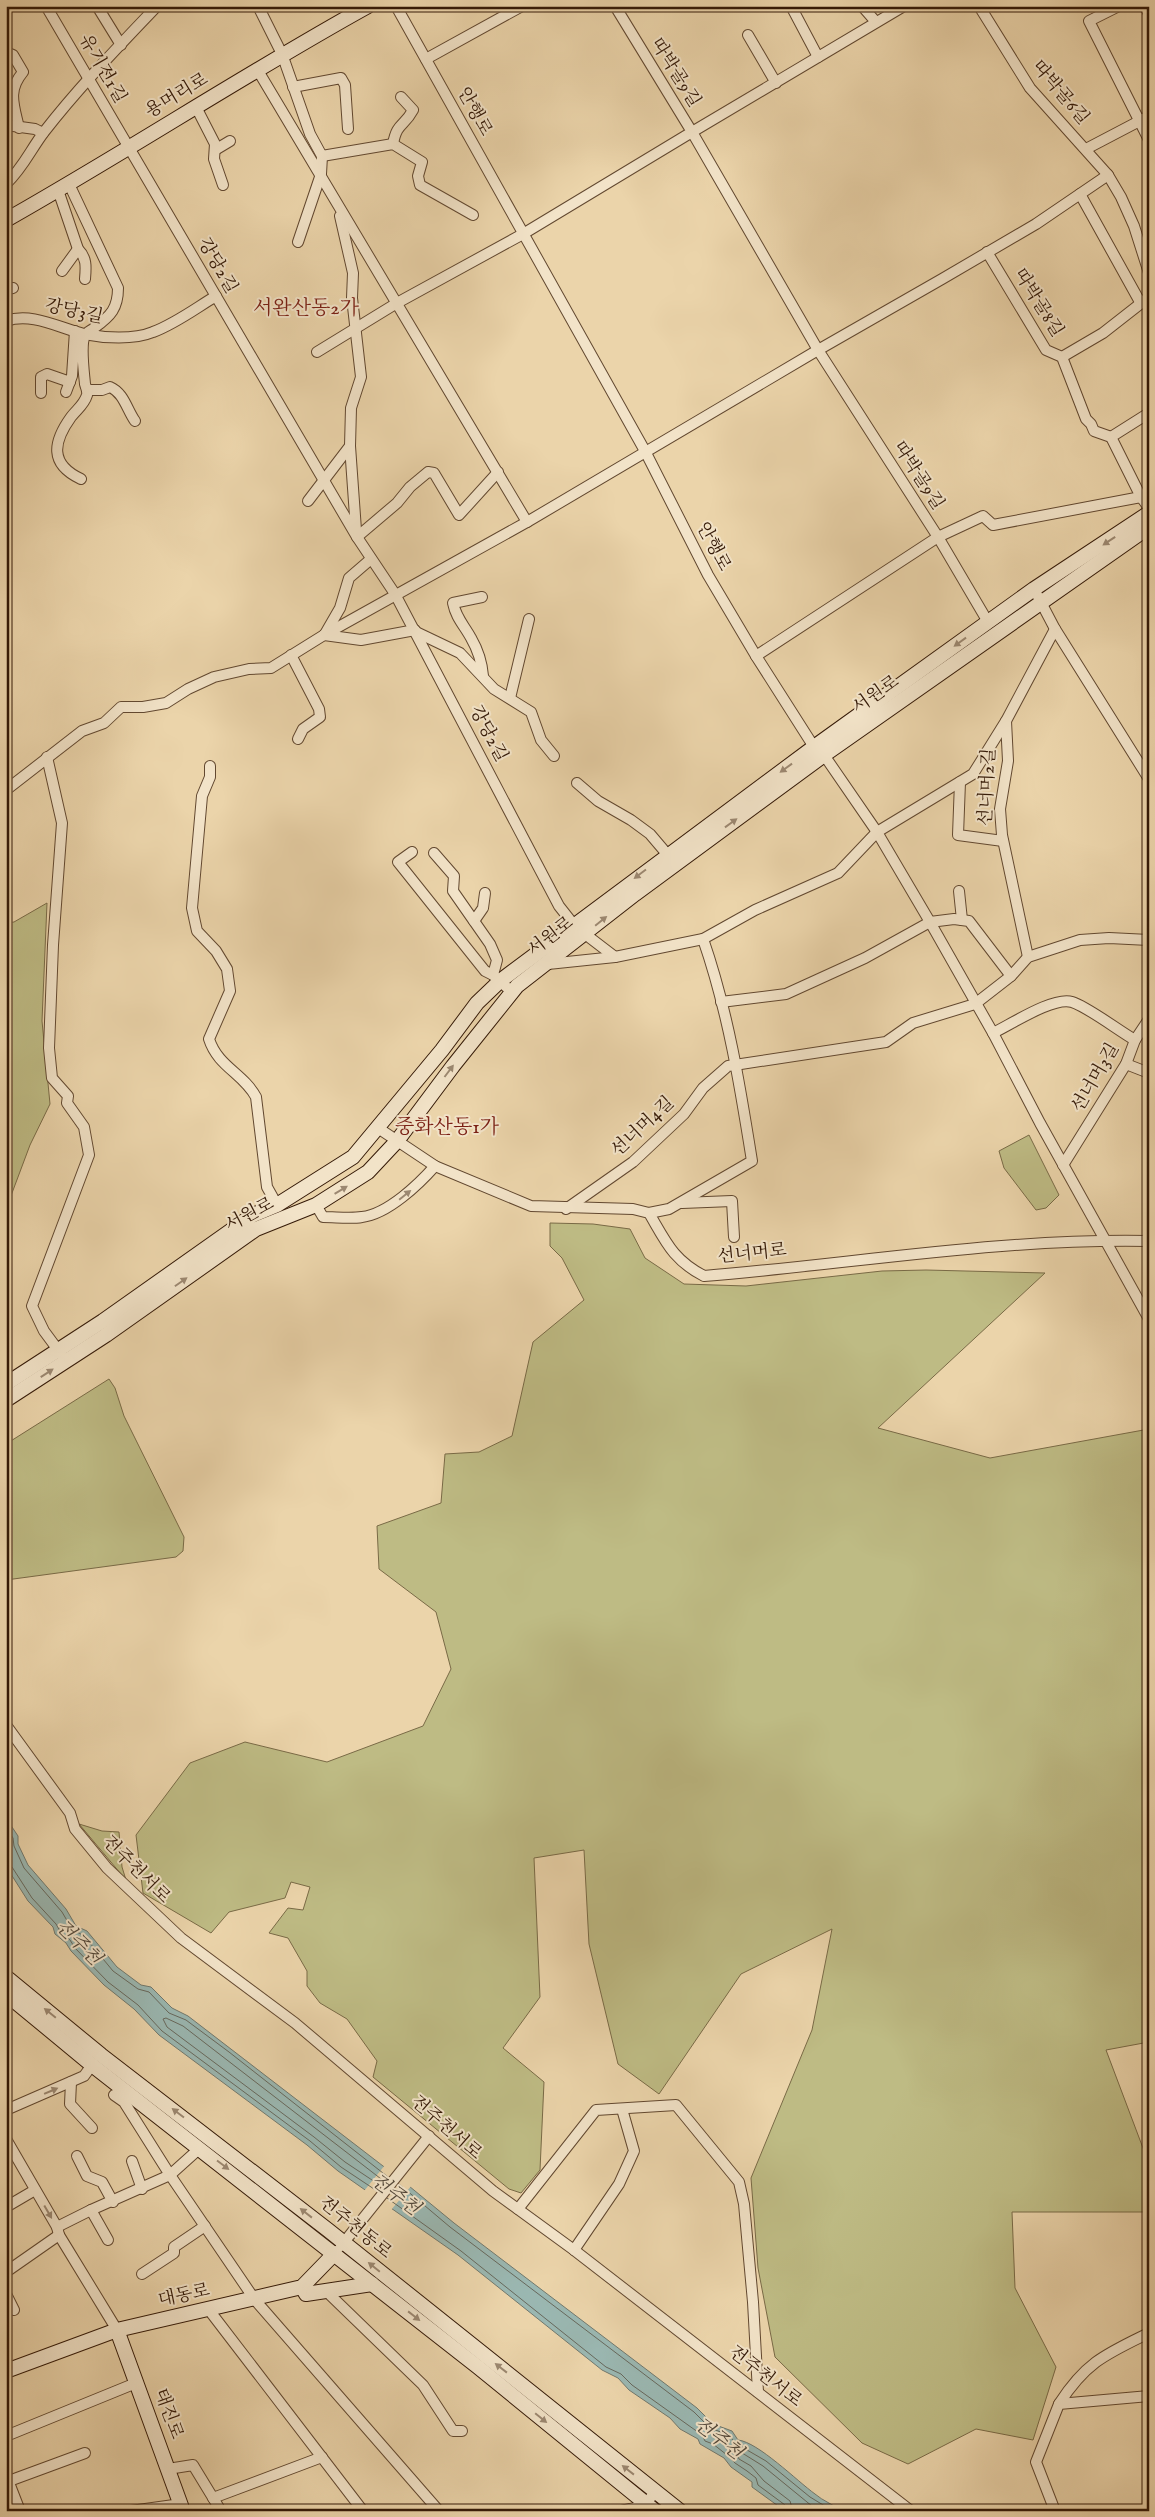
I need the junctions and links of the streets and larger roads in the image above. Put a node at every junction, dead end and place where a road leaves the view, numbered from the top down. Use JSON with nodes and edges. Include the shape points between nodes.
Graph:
{"nodes":[{"id":1,"x":47,"y":6,"type":"edge"},
{"id":2,"x":97,"y":6,"type":"edge"},
{"id":3,"x":157,"y":6,"type":"edge"},
{"id":4,"x":258,"y":6,"type":"edge"},
{"id":5,"x":368,"y":6,"type":"edge"},
{"id":6,"x":396,"y":6,"type":"edge"},
{"id":7,"x":522,"y":6,"type":"edge"},
{"id":8,"x":615,"y":6,"type":"edge"},
{"id":9,"x":791,"y":6,"type":"edge"},
{"id":10,"x":862,"y":6,"type":"edge"},
{"id":11,"x":904,"y":6,"type":"edge"},
{"id":12,"x":979,"y":6,"type":"edge"},
{"id":13,"x":1119,"y":6,"type":"edge"},
{"id":14,"x":1145,"y":6,"type":"edge"},
{"id":15,"x":1149,"y":14,"type":"edge"},
{"id":16,"x":876,"y":22,"type":"junction"},
{"id":17,"x":748,"y":34,"type":"dead end"},
{"id":18,"x":120,"y":45,"type":"junction"},
{"id":19,"x":6,"y":52,"type":"edge"},
{"id":20,"x":282,"y":54,"type":"junction"},
{"id":21,"x":818,"y":57,"type":"junction"},
{"id":22,"x":426,"y":59,"type":"junction"},
{"id":23,"x":257,"y":69,"type":"junction"},
{"id":24,"x":89,"y":79,"type":"junction"},
{"id":25,"x":776,"y":84,"type":"junction"},
{"id":26,"x":293,"y":87,"type":"junction"},
{"id":27,"x":401,"y":98,"type":"dead end"},
{"id":28,"x":196,"y":106,"type":"junction"},
{"id":29,"x":1149,"y":116,"type":"edge"},
{"id":30,"x":1138,"y":121,"type":"junction"},
{"id":31,"x":6,"y":125,"type":"edge"},
{"id":32,"x":19,"y":128,"type":"junction"},
{"id":33,"x":348,"y":129,"type":"dead end"},
{"id":34,"x":692,"y":132,"type":"junction"},
{"id":35,"x":43,"y":133,"type":"junction"},
{"id":36,"x":1149,"y":140,"type":"edge"},
{"id":37,"x":230,"y":141,"type":"dead end"},
{"id":38,"x":393,"y":144,"type":"junction"},
{"id":39,"x":129,"y":148,"type":"junction"},
{"id":40,"x":1086,"y":149,"type":"junction"},
{"id":41,"x":215,"y":150,"type":"junction"},
{"id":42,"x":322,"y":156,"type":"junction"},
{"id":43,"x":321,"y":174,"type":"junction"},
{"id":44,"x":1108,"y":175,"type":"junction"},
{"id":45,"x":6,"y":184,"type":"edge"},
{"id":46,"x":223,"y":186,"type":"dead end"},
{"id":47,"x":64,"y":187,"type":"junction"},
{"id":48,"x":1080,"y":194,"type":"junction"},
{"id":49,"x":338,"y":207,"type":"junction"},
{"id":50,"x":473,"y":215,"type":"dead end"},
{"id":51,"x":6,"y":220,"type":"edge"},
{"id":52,"x":523,"y":234,"type":"junction"},
{"id":53,"x":298,"y":242,"type":"dead end"},
{"id":54,"x":78,"y":249,"type":"junction"},
{"id":55,"x":987,"y":252,"type":"junction"},
{"id":56,"x":62,"y":271,"type":"dead end"},
{"id":57,"x":1149,"y":273,"type":"edge"},
{"id":58,"x":85,"y":279,"type":"dead end"},
{"id":59,"x":216,"y":296,"type":"junction"},
{"id":60,"x":1144,"y":300,"type":"edge"},
{"id":61,"x":398,"y":303,"type":"junction"},
{"id":62,"x":6,"y":320,"type":"edge"},
{"id":63,"x":75,"y":331,"type":"junction"},
{"id":64,"x":356,"y":331,"type":"junction"},
{"id":65,"x":86,"y":334,"type":"junction"},
{"id":66,"x":818,"y":350,"type":"junction"},
{"id":67,"x":317,"y":352,"type":"dead end"},
{"id":68,"x":1062,"y":357,"type":"junction"},
{"id":69,"x":70,"y":382,"type":"junction"},
{"id":70,"x":87,"y":390,"type":"junction"},
{"id":71,"x":66,"y":392,"type":"dead end"},
{"id":72,"x":41,"y":393,"type":"dead end"},
{"id":73,"x":1149,"y":413,"type":"edge"},
{"id":74,"x":135,"y":422,"type":"dead end"},
{"id":75,"x":1111,"y":437,"type":"junction"},
{"id":76,"x":350,"y":446,"type":"junction"},
{"id":77,"x":645,"y":451,"type":"junction"},
{"id":78,"x":498,"y":472,"type":"junction"},
{"id":79,"x":324,"y":478,"type":"junction"},
{"id":80,"x":81,"y":479,"type":"dead end"},
{"id":81,"x":1141,"y":497,"type":"junction"},
{"id":82,"x":308,"y":501,"type":"dead end"},
{"id":83,"x":1149,"y":508,"type":"edge"},
{"id":84,"x":1149,"y":513,"type":"edge"},
{"id":85,"x":527,"y":522,"type":"junction"},
{"id":86,"x":1149,"y":527,"type":"edge"},
{"id":87,"x":357,"y":536,"type":"junction"},
{"id":88,"x":938,"y":537,"type":"junction"},
{"id":89,"x":371,"y":559,"type":"junction"},
{"id":90,"x":1034,"y":589,"type":"junction"},
{"id":91,"x":395,"y":594,"type":"junction"},
{"id":92,"x":482,"y":598,"type":"dead end"},
{"id":93,"x":1043,"y":603,"type":"junction"},
{"id":94,"x":529,"y":619,"type":"dead end"},
{"id":95,"x":988,"y":622,"type":"junction"},
{"id":96,"x":1055,"y":629,"type":"junction"},
{"id":97,"x":415,"y":631,"type":"junction"},
{"id":98,"x":324,"y":635,"type":"junction"},
{"id":99,"x":291,"y":655,"type":"junction"},
{"id":100,"x":756,"y":656,"type":"junction"},
{"id":101,"x":483,"y":676,"type":"junction"},
{"id":102,"x":510,"y":698,"type":"junction"},
{"id":103,"x":1006,"y":721,"type":"junction"},
{"id":104,"x":298,"y":739,"type":"dead end"},
{"id":105,"x":819,"y":751,"type":"junction"},
{"id":106,"x":554,"y":756,"type":"dead end"},
{"id":107,"x":48,"y":757,"type":"junction"},
{"id":108,"x":210,"y":766,"type":"dead end"},
{"id":109,"x":1149,"y":779,"type":"edge"},
{"id":110,"x":960,"y":782,"type":"junction"},
{"id":111,"x":577,"y":783,"type":"dead end"},
{"id":112,"x":6,"y":790,"type":"edge"},
{"id":113,"x":876,"y":832,"type":"junction"},
{"id":114,"x":1003,"y":841,"type":"junction"},
{"id":115,"x":412,"y":852,"type":"dead end"},
{"id":116,"x":434,"y":852,"type":"dead end"},
{"id":117,"x":667,"y":854,"type":"junction"},
{"id":118,"x":959,"y":891,"type":"dead end"},
{"id":119,"x":485,"y":894,"type":"dead end"},
{"id":120,"x":962,"y":920,"type":"junction"},
{"id":121,"x":474,"y":921,"type":"junction"},
{"id":122,"x":930,"y":922,"type":"junction"},
{"id":123,"x":574,"y":924,"type":"junction"},
{"id":124,"x":585,"y":934,"type":"junction"},
{"id":125,"x":703,"y":939,"type":"junction"},
{"id":126,"x":1149,"y":940,"type":"edge"},
{"id":127,"x":615,"y":957,"type":"junction"},
{"id":128,"x":1028,"y":957,"type":"junction"},
{"id":129,"x":543,"y":959,"type":"junction"},
{"id":130,"x":1012,"y":976,"type":"junction"},
{"id":131,"x":496,"y":978,"type":"junction"},
{"id":132,"x":512,"y":992,"type":"junction"},
{"id":133,"x":721,"y":1002,"type":"junction"},
{"id":134,"x":975,"y":1004,"type":"junction"},
{"id":135,"x":1149,"y":1019,"type":"edge"},
{"id":136,"x":993,"y":1033,"type":"junction"},
{"id":137,"x":1135,"y":1040,"type":"junction"},
{"id":138,"x":736,"y":1064,"type":"junction"},
{"id":139,"x":1126,"y":1064,"type":"junction"},
{"id":140,"x":1149,"y":1073,"type":"edge"},
{"id":141,"x":378,"y":1128,"type":"junction"},
{"id":142,"x":397,"y":1141,"type":"junction"},
{"id":143,"x":1063,"y":1165,"type":"junction"},
{"id":144,"x":435,"y":1166,"type":"junction"},
{"id":145,"x":679,"y":1204,"type":"junction"},
{"id":146,"x":316,"y":1205,"type":"junction"},
{"id":147,"x":277,"y":1206,"type":"junction"},
{"id":148,"x":566,"y":1209,"type":"junction"},
{"id":149,"x":649,"y":1214,"type":"junction"},
{"id":150,"x":734,"y":1237,"type":"dead end"},
{"id":151,"x":1106,"y":1240,"type":"junction"},
{"id":152,"x":1149,"y":1241,"type":"edge"},
{"id":153,"x":1149,"y":1319,"type":"edge"},
{"id":154,"x":62,"y":1356,"type":"junction"},
{"id":155,"x":6,"y":1384,"type":"edge"},
{"id":156,"x":6,"y":1400,"type":"edge"},
{"id":157,"x":6,"y":1725,"type":"edge"},
{"id":158,"x":6,"y":1977,"type":"edge"},
{"id":159,"x":6,"y":1994,"type":"edge"},
{"id":160,"x":92,"y":2064,"type":"junction"},
{"id":161,"x":71,"y":2082,"type":"junction"},
{"id":162,"x":114,"y":2095,"type":"dead end"},
{"id":163,"x":622,"y":2109,"type":"junction"},
{"id":164,"x":6,"y":2110,"type":"edge"},
{"id":165,"x":92,"y":2128,"type":"dead end"},
{"id":166,"x":429,"y":2136,"type":"junction"},
{"id":167,"x":6,"y":2139,"type":"edge"},
{"id":168,"x":200,"y":2148,"type":"junction"},
{"id":169,"x":77,"y":2156,"type":"dead end"},
{"id":170,"x":132,"y":2161,"type":"dead end"},
{"id":171,"x":170,"y":2175,"type":"junction"},
{"id":172,"x":142,"y":2189,"type":"junction"},
{"id":173,"x":35,"y":2190,"type":"junction"},
{"id":174,"x":113,"y":2202,"type":"junction"},
{"id":175,"x":6,"y":2207,"type":"edge"},
{"id":176,"x":518,"y":2209,"type":"junction"},
{"id":177,"x":91,"y":2210,"type":"junction"},
{"id":178,"x":205,"y":2226,"type":"junction"},
{"id":179,"x":58,"y":2231,"type":"junction"},
{"id":180,"x":108,"y":2240,"type":"dead end"},
{"id":181,"x":344,"y":2243,"type":"junction"},
{"id":182,"x":574,"y":2250,"type":"junction"},
{"id":183,"x":6,"y":2272,"type":"edge"},
{"id":184,"x":142,"y":2274,"type":"dead end"},
{"id":185,"x":372,"y":2284,"type":"junction"},
{"id":186,"x":302,"y":2287,"type":"junction"},
{"id":187,"x":327,"y":2292,"type":"junction"},
{"id":188,"x":6,"y":2294,"type":"edge"},
{"id":189,"x":255,"y":2300,"type":"junction"},
{"id":190,"x":14,"y":2310,"type":"dead end"},
{"id":191,"x":209,"y":2310,"type":"junction"},
{"id":192,"x":117,"y":2330,"type":"junction"},
{"id":193,"x":1149,"y":2333,"type":"edge"},
{"id":194,"x":6,"y":2371,"type":"edge"},
{"id":195,"x":136,"y":2382,"type":"junction"},
{"id":196,"x":758,"y":2392,"type":"junction"},
{"id":197,"x":1149,"y":2396,"type":"edge"},
{"id":198,"x":1059,"y":2404,"type":"junction"},
{"id":199,"x":462,"y":2431,"type":"dead end"},
{"id":200,"x":6,"y":2436,"type":"edge"},
{"id":201,"x":85,"y":2453,"type":"dead end"},
{"id":202,"x":322,"y":2457,"type":"junction"},
{"id":203,"x":168,"y":2469,"type":"junction"},
{"id":204,"x":7,"y":2478,"type":"edge"},
{"id":205,"x":655,"y":2492,"type":"junction"},
{"id":206,"x":213,"y":2498,"type":"junction"},
{"id":207,"x":182,"y":2507,"type":"edge"},
{"id":208,"x":651,"y":2507,"type":"edge"},
{"id":209,"x":20,"y":2511,"type":"edge"},
{"id":210,"x":131,"y":2511,"type":"edge"},
{"id":211,"x":221,"y":2511,"type":"edge"},
{"id":212,"x":363,"y":2511,"type":"edge"},
{"id":213,"x":439,"y":2511,"type":"edge"},
{"id":214,"x":620,"y":2511,"type":"edge"},
{"id":215,"x":680,"y":2511,"type":"edge"},
{"id":216,"x":911,"y":2511,"type":"edge"},
{"id":217,"x":1055,"y":2511,"type":"edge"}],
"edges":[{"from":1,"to":24,"type":"street","name":"유기전1길"},
{"from":2,"to":18,"type":"street"},
{"from":3,"to":18,"type":"street"},
{"from":4,"to":20,"type":"street"},
{"from":5,"to":20,"type":"street","name":"용머리로"},
{"from":6,"to":22,"type":"street","name":"안행로"},
{"from":7,"to":22,"type":"street"},
{"from":8,"to":34,"type":"street","name":"따박골9길"},
{"from":9,"to":21,"type":"street"},
{"from":10,"to":16,"type":"street"},
{"from":11,"to":16,"type":"street"},
{"from":12,"to":40,"type":"street","name":"따박골6길","via":[[1030,88]]},
{"from":13,"to":30,"type":"street","via":[[1089,21]]},
{"from":14,"to":15,"type":"street"},
{"from":16,"to":21,"type":"street","name":"따박골9길"},
{"from":17,"to":25,"type":"street"},
{"from":18,"to":24,"type":"street"},
{"from":19,"to":32,"type":"street","via":[[13,55],[23,72],[12,94]]},
{"from":20,"to":23,"type":"street","name":"용머리로"},
{"from":20,"to":26,"type":"street"},
{"from":21,"to":25,"type":"street","name":"따박골9길"},
{"from":22,"to":52,"type":"street","name":"안행로"},
{"from":23,"to":28,"type":"street","name":"용머리로"},
{"from":23,"to":43,"type":"street"},
{"from":24,"to":35,"type":"street"},
{"from":24,"to":39,"type":"street","name":"유기전1길"},
{"from":25,"to":34,"type":"street","name":"따박골9길"},
{"from":26,"to":33,"type":"street","via":[[341,78],[345,85]]},
{"from":26,"to":42,"type":"street","via":[[310,134]]},
{"from":27,"to":38,"type":"street","via":[[412,110],[409,118],[395,129]]},
{"from":28,"to":39,"type":"street","name":"용머리로"},
{"from":28,"to":41,"type":"street"},
{"from":29,"to":30,"type":"street","name":"따박골6길"},
{"from":30,"to":36,"type":"street"},
{"from":30,"to":40,"type":"street","name":"따박골6길"},
{"from":31,"to":32,"type":"street"},
{"from":32,"to":35,"type":"street"},
{"from":34,"to":52,"type":"street"},
{"from":34,"to":66,"type":"street","name":"따박골9길"},
{"from":35,"to":45,"type":"street","via":[[19,172]]},
{"from":37,"to":41,"type":"street"},
{"from":38,"to":42,"type":"street"},
{"from":38,"to":50,"type":"street","via":[[422,162],[418,176],[420,185]]},
{"from":39,"to":47,"type":"street","name":"용머리로"},
{"from":39,"to":59,"type":"street","name":"강당2길"},
{"from":40,"to":44,"type":"street","name":"따박골6길"},
{"from":41,"to":46,"type":"street","via":[[214,159]]},
{"from":42,"to":43,"type":"street"},
{"from":43,"to":49,"type":"street"},
{"from":43,"to":53,"type":"street"},
{"from":44,"to":48,"type":"street"},
{"from":44,"to":57,"type":"street","name":"따박골6길","via":[[1122,197]]},
{"from":47,"to":51,"type":"street","name":"용머리로"},
{"from":47,"to":54,"type":"street"},
{"from":47,"to":65,"type":"street","via":[[118,288],[118,302],[107,319]]},
{"from":48,"to":55,"type":"street"},
{"from":48,"to":60,"type":"street"},
{"from":49,"to":61,"type":"street"},
{"from":49,"to":64,"type":"street","via":[[353,273]]},
{"from":52,"to":61,"type":"street"},
{"from":52,"to":77,"type":"street","name":"안행로"},
{"from":54,"to":56,"type":"street"},
{"from":54,"to":58,"type":"street","via":[[86,264]]},
{"from":55,"to":66,"type":"street"},
{"from":55,"to":68,"type":"street","name":"따박골8길","via":[[1046,350]]},
{"from":59,"to":65,"type":"street","name":"강당3길","via":[[152,333],[123,337]]},
{"from":59,"to":79,"type":"street","name":"강당2길"},
{"from":60,"to":68,"type":"street","via":[[1103,333]]},
{"from":61,"to":64,"type":"street"},
{"from":61,"to":78,"type":"street"},
{"from":62,"to":63,"type":"street","name":"강당3길","via":[[40,320]]},
{"from":63,"to":65,"type":"street","name":"강당3길"},
{"from":63,"to":69,"type":"street"},
{"from":64,"to":67,"type":"street"},
{"from":64,"to":76,"type":"street","via":[[361,377],[351,408]]},
{"from":65,"to":70,"type":"street","via":[[82,350]]},
{"from":66,"to":77,"type":"street"},
{"from":66,"to":88,"type":"street","name":"따박골9길"},
{"from":68,"to":75,"type":"street","name":"따박골8길","via":[[1081,412],[1094,431]]},
{"from":69,"to":71,"type":"street"},
{"from":69,"to":72,"type":"street","via":[[47,374],[41,377]]},
{"from":70,"to":74,"type":"street","via":[[115,389]]},
{"from":70,"to":80,"type":"street","via":[[82,406],[72,415],[58,443],[61,465],[67,473]]},
{"from":73,"to":75,"type":"street"},
{"from":75,"to":81,"type":"street"},
{"from":76,"to":79,"type":"street"},
{"from":76,"to":87,"type":"street"},
{"from":77,"to":85,"type":"street"},
{"from":77,"to":100,"type":"street","name":"안행로","via":[[708,575]]},
{"from":78,"to":85,"type":"street"},
{"from":78,"to":87,"type":"street","via":[[459,515],[434,473],[428,472]]},
{"from":79,"to":82,"type":"street"},
{"from":79,"to":87,"type":"street","name":"강당2길"},
{"from":81,"to":83,"type":"street"},
{"from":81,"to":88,"type":"street","via":[[993,525],[983,516]]},
{"from":84,"to":90,"type":"street","name":"서원로","one_way":true},
{"from":85,"to":91,"type":"street"},
{"from":86,"to":93,"type":"street","name":"서원로"},
{"from":87,"to":89,"type":"street","name":"강당2길"},
{"from":88,"to":95,"type":"street","name":"따박골9길"},
{"from":88,"to":100,"type":"street"},
{"from":89,"to":91,"type":"street","name":"강당2길"},
{"from":89,"to":98,"type":"street","via":[[349,578],[340,608]]},
{"from":90,"to":93,"type":"street"},
{"from":90,"to":95,"type":"street","name":"서원로"},
{"from":91,"to":97,"type":"street","name":"강당2길"},
{"from":91,"to":98,"type":"street"},
{"from":92,"to":101,"type":"street","via":[[453,603],[455,616],[482,662]]},
{"from":93,"to":96,"type":"street"},
{"from":93,"to":105,"type":"street","name":"서원로"},
{"from":94,"to":102,"type":"street"},
{"from":95,"to":105,"type":"street","name":"서원로","one_way":true},
{"from":96,"to":103,"type":"street"},
{"from":96,"to":109,"type":"street"},
{"from":97,"to":98,"type":"street","via":[[361,640]]},
{"from":97,"to":101,"type":"street","via":[[460,653]]},
{"from":97,"to":123,"type":"street","name":"강당2길","via":[[559,906]]},
{"from":98,"to":99,"type":"street"},
{"from":99,"to":104,"type":"street","via":[[319,709],[320,718],[303,730]]},
{"from":99,"to":107,"type":"street","via":[[270,668],[214,677],[188,688],[166,703],[121,707],[104,724],[82,731]]},
{"from":100,"to":105,"type":"street","name":"안행로"},
{"from":101,"to":102,"type":"street","via":[[494,689]]},
{"from":102,"to":106,"type":"street","via":[[531,712],[541,740]]},
{"from":103,"to":110,"type":"street","via":[[973,774]]},
{"from":103,"to":114,"type":"street","name":"선너머2길","via":[[1008,761],[1000,809]]},
{"from":105,"to":113,"type":"street"},
{"from":105,"to":117,"type":"street","name":"서원로","one_way":true},
{"from":124,"to":105,"type":"street","name":"서원로","one_way":true},
{"from":107,"to":112,"type":"street"},
{"from":107,"to":154,"type":"street","via":[[62,823],[53,945],[49,1048],[52,1078],[68,1096],[67,1103],[84,1127],[88,1155],[32,1306],[44,1331]]},
{"from":108,"to":147,"type":"street","via":[[210,777],[202,796],[192,908],[197,931],[216,950],[227,969],[230,991],[209,1039],[214,1052],[250,1086],[256,1097],[267,1187]]},
{"from":110,"to":113,"type":"street"},
{"from":110,"to":114,"type":"street","via":[[958,835]]},
{"from":111,"to":117,"type":"street","via":[[598,801],[650,834]]},
{"from":113,"to":122,"type":"street"},
{"from":113,"to":125,"type":"street","via":[[838,873],[755,910]]},
{"from":114,"to":128,"type":"street","name":"선너머2길"},
{"from":115,"to":131,"type":"street","via":[[398,862],[485,971]]},
{"from":116,"to":121,"type":"street","via":[[454,876],[453,891]]},
{"from":117,"to":123,"type":"street","name":"서원로","one_way":true},
{"from":118,"to":120,"type":"street"},
{"from":119,"to":121,"type":"street","via":[[483,908]]},
{"from":120,"to":122,"type":"street"},
{"from":120,"to":130,"type":"street","via":[[970,921]]},
{"from":121,"to":131,"type":"street","via":[[497,960]]},
{"from":122,"to":133,"type":"street","via":[[786,994]]},
{"from":122,"to":134,"type":"street"},
{"from":123,"to":129,"type":"street","name":"서원로"},
{"from":124,"to":127,"type":"street"},
{"from":124,"to":129,"type":"street","name":"서원로"},
{"from":125,"to":127,"type":"street"},
{"from":125,"to":133,"type":"street"},
{"from":126,"to":128,"type":"street","via":[[1080,940]]},
{"from":127,"to":129,"type":"street"},
{"from":128,"to":130,"type":"street"},
{"from":129,"to":131,"type":"street","name":"서원로"},
{"from":129,"to":132,"type":"street","name":"서원로"},
{"from":130,"to":134,"type":"street"},
{"from":131,"to":132,"type":"street"},
{"from":131,"to":141,"type":"street","name":"서원로"},
{"from":142,"to":132,"type":"street","name":"서원로","one_way":true},
{"from":133,"to":138,"type":"street"},
{"from":134,"to":136,"type":"street"},
{"from":134,"to":138,"type":"street","name":"선너머4길","via":[[913,1023],[886,1042]]},
{"from":135,"to":137,"type":"street"},
{"from":136,"to":137,"type":"street","name":"선너머3길","via":[[1048,1006],[1071,1001]]},
{"from":136,"to":143,"type":"street"},
{"from":137,"to":139,"type":"street","name":"선너머3길"},
{"from":138,"to":145,"type":"street","via":[[752,1161]]},
{"from":138,"to":148,"type":"street","name":"선너머4길","via":[[728,1066],[703,1088],[684,1114],[632,1162]]},
{"from":139,"to":140,"type":"street"},
{"from":139,"to":143,"type":"street","name":"선너머3길"},
{"from":141,"to":142,"type":"street"},
{"from":141,"to":147,"type":"street","name":"서원로","via":[[353,1157]]},
{"from":142,"to":144,"type":"street"},
{"from":146,"to":142,"type":"street","name":"서원로","one_way":true,"via":[[368,1172]]},
{"from":143,"to":151,"type":"street"},
{"from":146,"to":144,"type":"street","one_way":true,"via":[[323,1217],[364,1217],[396,1202]]},
{"from":144,"to":148,"type":"street","via":[[531,1206]]},
{"from":145,"to":149,"type":"street"},
{"from":145,"to":150,"type":"street","via":[[732,1201]]},
{"from":154,"to":146,"type":"street","name":"서원로","one_way":true,"via":[[256,1229]]},
{"from":147,"to":154,"type":"street","name":"서원로","via":[[253,1215]]},
{"from":148,"to":149,"type":"street","via":[[633,1209]]},
{"from":149,"to":151,"type":"street","name":"선너머로","via":[[686,1267],[704,1276],[970,1248]]},
{"from":151,"to":152,"type":"street","name":"선너머로"},
{"from":151,"to":153,"type":"street"},
{"from":154,"to":155,"type":"street","name":"서원로"},
{"from":156,"to":154,"type":"street","name":"서원로","one_way":true},
{"from":157,"to":166,"type":"street","name":"전주천서로","via":[[70,1813],[75,1829],[107,1868],[181,1938],[295,2023]]},
{"from":181,"to":158,"type":"street","name":"전주천동로","one_way":true,"via":[[101,2055]]},
{"from":159,"to":160,"type":"street","name":"전주천동로"},
{"from":160,"to":161,"type":"street","via":[[84,2076]]},
{"from":160,"to":168,"type":"street","name":"전주천동로"},
{"from":164,"to":161,"type":"street","one_way":true},
{"from":161,"to":165,"type":"street","via":[[70,2104]]},
{"from":162,"to":171,"type":"street","via":[[124,2102]]},
{"from":163,"to":176,"type":"street","via":[[596,2110]]},
{"from":163,"to":182,"type":"street","via":[[634,2151],[619,2184]]},
{"from":163,"to":196,"type":"street","via":[[676,2105],[739,2182],[753,2302]]},
{"from":166,"to":176,"type":"street","name":"전주천서로"},
{"from":166,"to":181,"type":"street"},
{"from":167,"to":173,"type":"street"},
{"from":168,"to":171,"type":"street"},
{"from":168,"to":181,"type":"street","name":"전주천동로","one_way":true},
{"from":169,"to":174,"type":"street","via":[[87,2176],[102,2182]]},
{"from":170,"to":172,"type":"street"},
{"from":171,"to":172,"type":"street"},
{"from":171,"to":178,"type":"street"},
{"from":172,"to":174,"type":"street"},
{"from":173,"to":175,"type":"street"},
{"from":173,"to":179,"type":"street","one_way":true},
{"from":174,"to":177,"type":"street"},
{"from":176,"to":182,"type":"street","name":"전주천서로"},
{"from":177,"to":179,"type":"street"},
{"from":177,"to":180,"type":"street"},
{"from":178,"to":184,"type":"street","via":[[174,2247],[174,2253]]},
{"from":178,"to":189,"type":"street"},
{"from":179,"to":183,"type":"street"},
{"from":179,"to":192,"type":"street"},
{"from":181,"to":185,"type":"street","name":"전주천동로"},
{"from":181,"to":186,"type":"street"},
{"from":205,"to":181,"type":"street","name":"전주천동로","one_way":true},
{"from":182,"to":196,"type":"street","name":"전주천서로"},
{"from":185,"to":187,"type":"street"},
{"from":185,"to":208,"type":"street","name":"전주천동로","one_way":true},
{"from":186,"to":187,"type":"street","via":[[306,2294]]},
{"from":186,"to":189,"type":"street","name":"대동로"},
{"from":187,"to":199,"type":"street","via":[[423,2385],[453,2431]]},
{"from":188,"to":190,"type":"street"},
{"from":189,"to":191,"type":"street","name":"대동로"},
{"from":189,"to":213,"type":"street"},
{"from":191,"to":192,"type":"street","name":"대동로"},
{"from":191,"to":202,"type":"street"},
{"from":192,"to":194,"type":"street","name":"대동로"},
{"from":192,"to":195,"type":"street","name":"태진로"},
{"from":193,"to":198,"type":"street","via":[[1102,2356],[1073,2382]]},
{"from":195,"to":200,"type":"street"},
{"from":195,"to":203,"type":"street","name":"태진로"},
{"from":196,"to":216,"type":"street","name":"전주천서로"},
{"from":197,"to":198,"type":"street"},
{"from":198,"to":217,"type":"street","via":[[1036,2462]]},
{"from":201,"to":204,"type":"street"},
{"from":202,"to":206,"type":"street"},
{"from":202,"to":212,"type":"street"},
{"from":203,"to":206,"type":"street","via":[[193,2465]]},
{"from":203,"to":207,"type":"street","name":"태진로"},
{"from":204,"to":209,"type":"street"},
{"from":205,"to":208,"type":"street"},
{"from":205,"to":215,"type":"street","name":"전주천동로"},
{"from":206,"to":211,"type":"street"},
{"from":207,"to":210,"type":"street"},
{"from":208,"to":214,"type":"street"}]}
